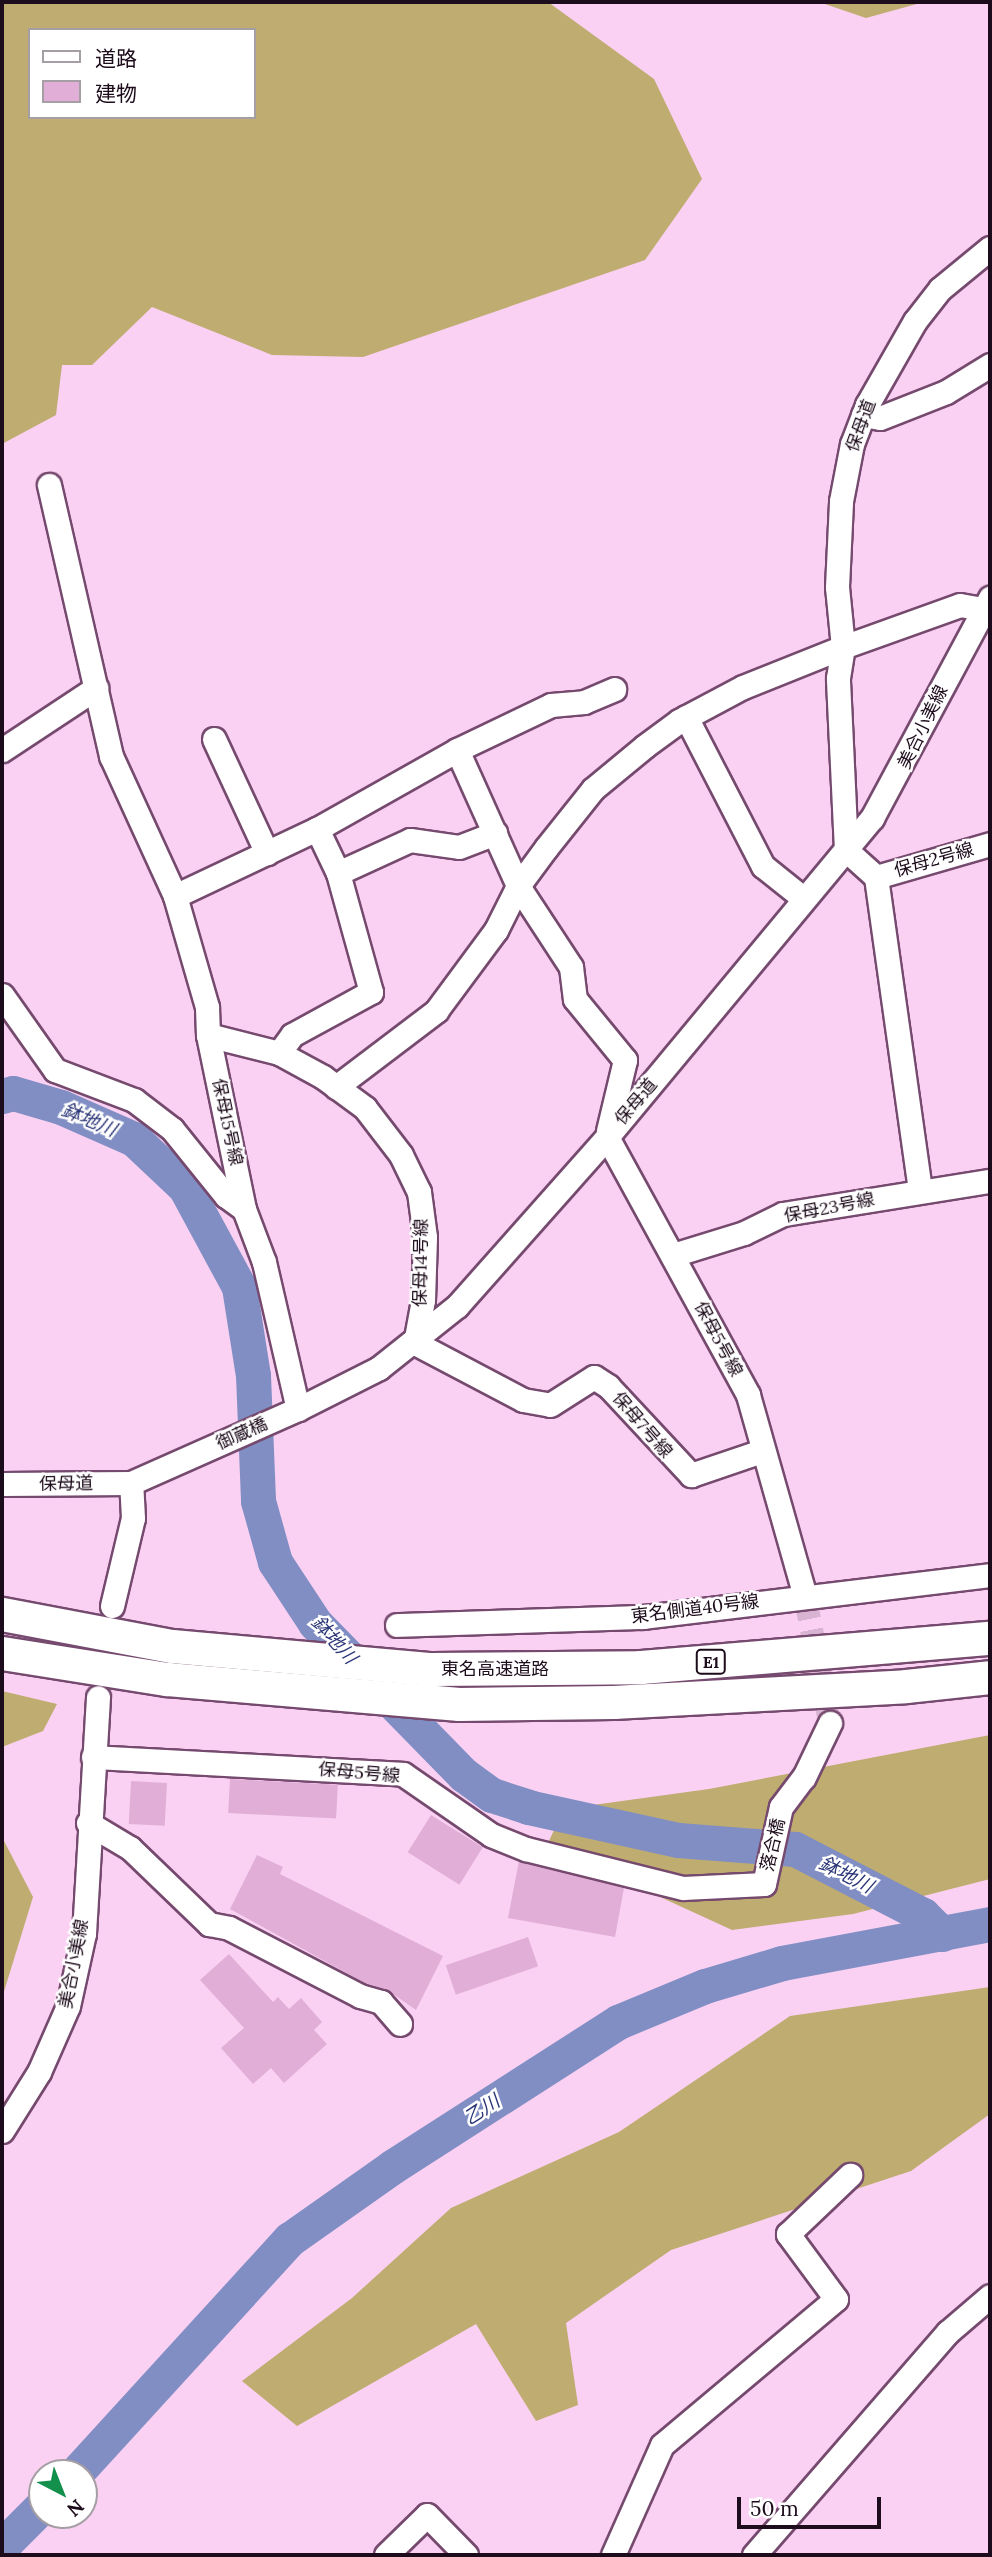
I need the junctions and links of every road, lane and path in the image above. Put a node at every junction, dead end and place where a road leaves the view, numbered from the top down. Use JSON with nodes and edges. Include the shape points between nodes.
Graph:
{"nodes":[{"id":1,"x":990,"y":248,"type":"edge"},
{"id":2,"x":990,"y":365,"type":"edge"},
{"id":3,"x":863,"y":415,"type":"junction"},
{"id":4,"x":49,"y":485,"type":"dead end"},
{"id":5,"x":987,"y":603,"type":"edge"},
{"id":6,"x":843,"y":647,"type":"junction"},
{"id":7,"x":96,"y":688,"type":"junction"},
{"id":8,"x":614,"y":689,"type":"dead end"},
{"id":9,"x":686,"y":717,"type":"junction"},
{"id":10,"x":214,"y":739,"type":"dead end"},
{"id":11,"x":2,"y":750,"type":"edge"},
{"id":12,"x":457,"y":750,"type":"junction"},
{"id":13,"x":317,"y":829,"type":"junction"},
{"id":14,"x":495,"y":833,"type":"junction"},
{"id":15,"x":990,"y":844,"type":"edge"},
{"id":16,"x":846,"y":850,"type":"junction"},
{"id":17,"x":267,"y":853,"type":"junction"},
{"id":18,"x":338,"y":873,"type":"junction"},
{"id":19,"x":876,"y":877,"type":"junction"},
{"id":20,"x":518,"y":886,"type":"junction"},
{"id":21,"x":175,"y":897,"type":"junction"},
{"id":22,"x":803,"y":898,"type":"junction"},
{"id":23,"x":2,"y":995,"type":"edge"},
{"id":24,"x":208,"y":1035,"type":"junction"},
{"id":25,"x":279,"y":1053,"type":"junction"},
{"id":26,"x":336,"y":1087,"type":"junction"},
{"id":27,"x":607,"y":1138,"type":"junction"},
{"id":28,"x":990,"y":1181,"type":"edge"},
{"id":29,"x":920,"y":1191,"type":"junction"},
{"id":30,"x":244,"y":1209,"type":"junction"},
{"id":31,"x":673,"y":1255,"type":"junction"},
{"id":32,"x":415,"y":1343,"type":"junction"},
{"id":33,"x":289,"y":1414,"type":"junction"},
{"id":34,"x":762,"y":1451,"type":"junction"},
{"id":35,"x":131,"y":1483,"type":"junction"},
{"id":36,"x":2,"y":1484,"type":"edge"},
{"id":37,"x":990,"y":1575,"type":"edge"},
{"id":38,"x":805,"y":1596,"type":"junction"},
{"id":39,"x":112,"y":1606,"type":"dead end"},
{"id":40,"x":2,"y":1614,"type":"edge"},
{"id":41,"x":397,"y":1625,"type":"dead end"},
{"id":42,"x":990,"y":1638,"type":"edge"},
{"id":43,"x":2,"y":1653,"type":"edge"},
{"id":44,"x":990,"y":1677,"type":"edge"},
{"id":45,"x":98,"y":1696,"type":"dead end"},
{"id":46,"x":830,"y":1723,"type":"tunnel mouth"},
{"id":47,"x":93,"y":1757,"type":"junction"},
{"id":48,"x":88,"y":1823,"type":"junction"},
{"id":49,"x":764,"y":1884,"type":"joint"},
{"id":50,"x":400,"y":2024,"type":"dead end"},
{"id":51,"x":2,"y":2131,"type":"edge"},
{"id":52,"x":850,"y":2175,"type":"dead end"},
{"id":53,"x":990,"y":2296,"type":"edge"},
{"id":54,"x":386,"y":2555,"type":"edge"},
{"id":55,"x":466,"y":2555,"type":"edge"},
{"id":56,"x":613,"y":2555,"type":"edge"},
{"id":57,"x":754,"y":2555,"type":"edge"}],
"edges":[{"from":1,"to":3,"type":"street","name":"保母道","via":[[940,289],[915,321]]},
{"from":2,"to":3,"type":"street","via":[[946,392],[902,410],[880,418]]},
{"from":3,"to":6,"type":"street","name":"保母道","via":[[841,502],[837,587]]},
{"from":4,"to":7,"type":"street","name":"保母15号線"},
{"from":5,"to":6,"type":"street","via":[[960,605]]},
{"from":5,"to":16,"type":"street","name":"美合小美線","via":[[899,776]]},
{"from":6,"to":9,"type":"street","via":[[743,687]]},
{"from":6,"to":16,"type":"street","name":"保母道","via":[[838,678]]},
{"from":7,"to":11,"type":"street"},
{"from":7,"to":21,"type":"street","name":"保母15号線","via":[[111,756]]},
{"from":8,"to":12,"type":"street","via":[[584,702],[551,705]]},
{"from":9,"to":20,"type":"street","via":[[593,789]]},
{"from":9,"to":22,"type":"street","via":[[764,866]]},
{"from":10,"to":17,"type":"street"},
{"from":12,"to":13,"type":"street"},
{"from":12,"to":14,"type":"street"},
{"from":13,"to":17,"type":"street"},
{"from":13,"to":18,"type":"street"},
{"from":14,"to":18,"type":"street","via":[[459,847],[410,840]]},
{"from":14,"to":20,"type":"street"},
{"from":15,"to":19,"type":"street","name":"保母2号線"},
{"from":16,"to":19,"type":"street","name":"保母2号線"},
{"from":16,"to":22,"type":"street","name":"保母道"},
{"from":17,"to":21,"type":"street"},
{"from":18,"to":25,"type":"street","via":[[371,992],[292,1035]]},
{"from":19,"to":29,"type":"street"},
{"from":20,"to":26,"type":"street","via":[[496,930],[436,1011]]},
{"from":20,"to":27,"type":"street","via":[[571,967],[575,999],[625,1059]]},
{"from":21,"to":24,"type":"street","name":"保母15号線","via":[[208,1007]]},
{"from":22,"to":27,"type":"street","name":"保母道"},
{"from":23,"to":30,"type":"street","via":[[55,1070],[134,1100],[172,1129],[226,1196]]},
{"from":24,"to":25,"type":"street","name":"保母14号線"},
{"from":24,"to":30,"type":"street","name":"保母15号線"},
{"from":25,"to":26,"type":"street","name":"保母14号線"},
{"from":26,"to":32,"type":"street","name":"保母14号線","via":[[365,1108],[401,1155],[419,1192],[425,1237],[423,1300]]},
{"from":27,"to":31,"type":"street","name":"保母5号線"},
{"from":27,"to":32,"type":"street","name":"保母道","via":[[478,1284]]},
{"from":28,"to":29,"type":"street","name":"保母23号線"},
{"from":29,"to":31,"type":"street","name":"保母23号線","via":[[783,1214],[744,1233]]},
{"from":30,"to":33,"type":"street","name":"保母15号線","via":[[264,1262]]},
{"from":31,"to":34,"type":"street","name":"保母5号線","via":[[748,1395]]},
{"from":32,"to":33,"type":"street","name":"保母道","via":[[379,1368]]},
{"from":32,"to":34,"type":"street","name":"保母7号線","via":[[523,1400],[551,1405],[594,1377],[608,1386],[691,1475]]},
{"from":33,"to":35,"type":"street","name":"御蔵橋"},
{"from":34,"to":38,"type":"street","name":"保母5号線"},
{"from":35,"to":36,"type":"street","name":"保母道"},
{"from":35,"to":39,"type":"street","via":[[133,1518]]},
{"from":37,"to":38,"type":"street","name":"東名側道40号線"},
{"from":38,"to":41,"type":"street","name":"東名側道40号線","via":[[643,1617]]},
{"from":40,"to":42,"type":"highway","name":"東名高速道路","number":"E1","via":[[172,1646],[431,1669],[641,1667]]},
{"from":43,"to":44,"type":"highway","name":"東名高速道路","number":"E1","via":[[167,1679],[342,1697],[459,1703],[613,1702]]},
{"from":45,"to":47,"type":"street","name":"美合小美線"},
{"from":46,"to":49,"type":"street","name":"落合橋","via":[[804,1777],[781,1807]]},
{"from":47,"to":48,"type":"street","name":"美合小美線"},
{"from":47,"to":49,"type":"street","name":"保母5号線","via":[[403,1774],[491,1835],[526,1849],[684,1888]]},
{"from":48,"to":50,"type":"street","via":[[130,1848],[209,1924],[229,1928],[359,1996],[381,2002]]},
{"from":48,"to":51,"type":"street","name":"美合小美線","via":[[83,1933],[68,2006],[39,2072]]},
{"from":52,"to":56,"type":"street","via":[[788,2234],[836,2299],[662,2445]]},
{"from":53,"to":57,"type":"street","via":[[948,2332]]},
{"from":54,"to":55,"type":"street","via":[[427,2515]]}]}
